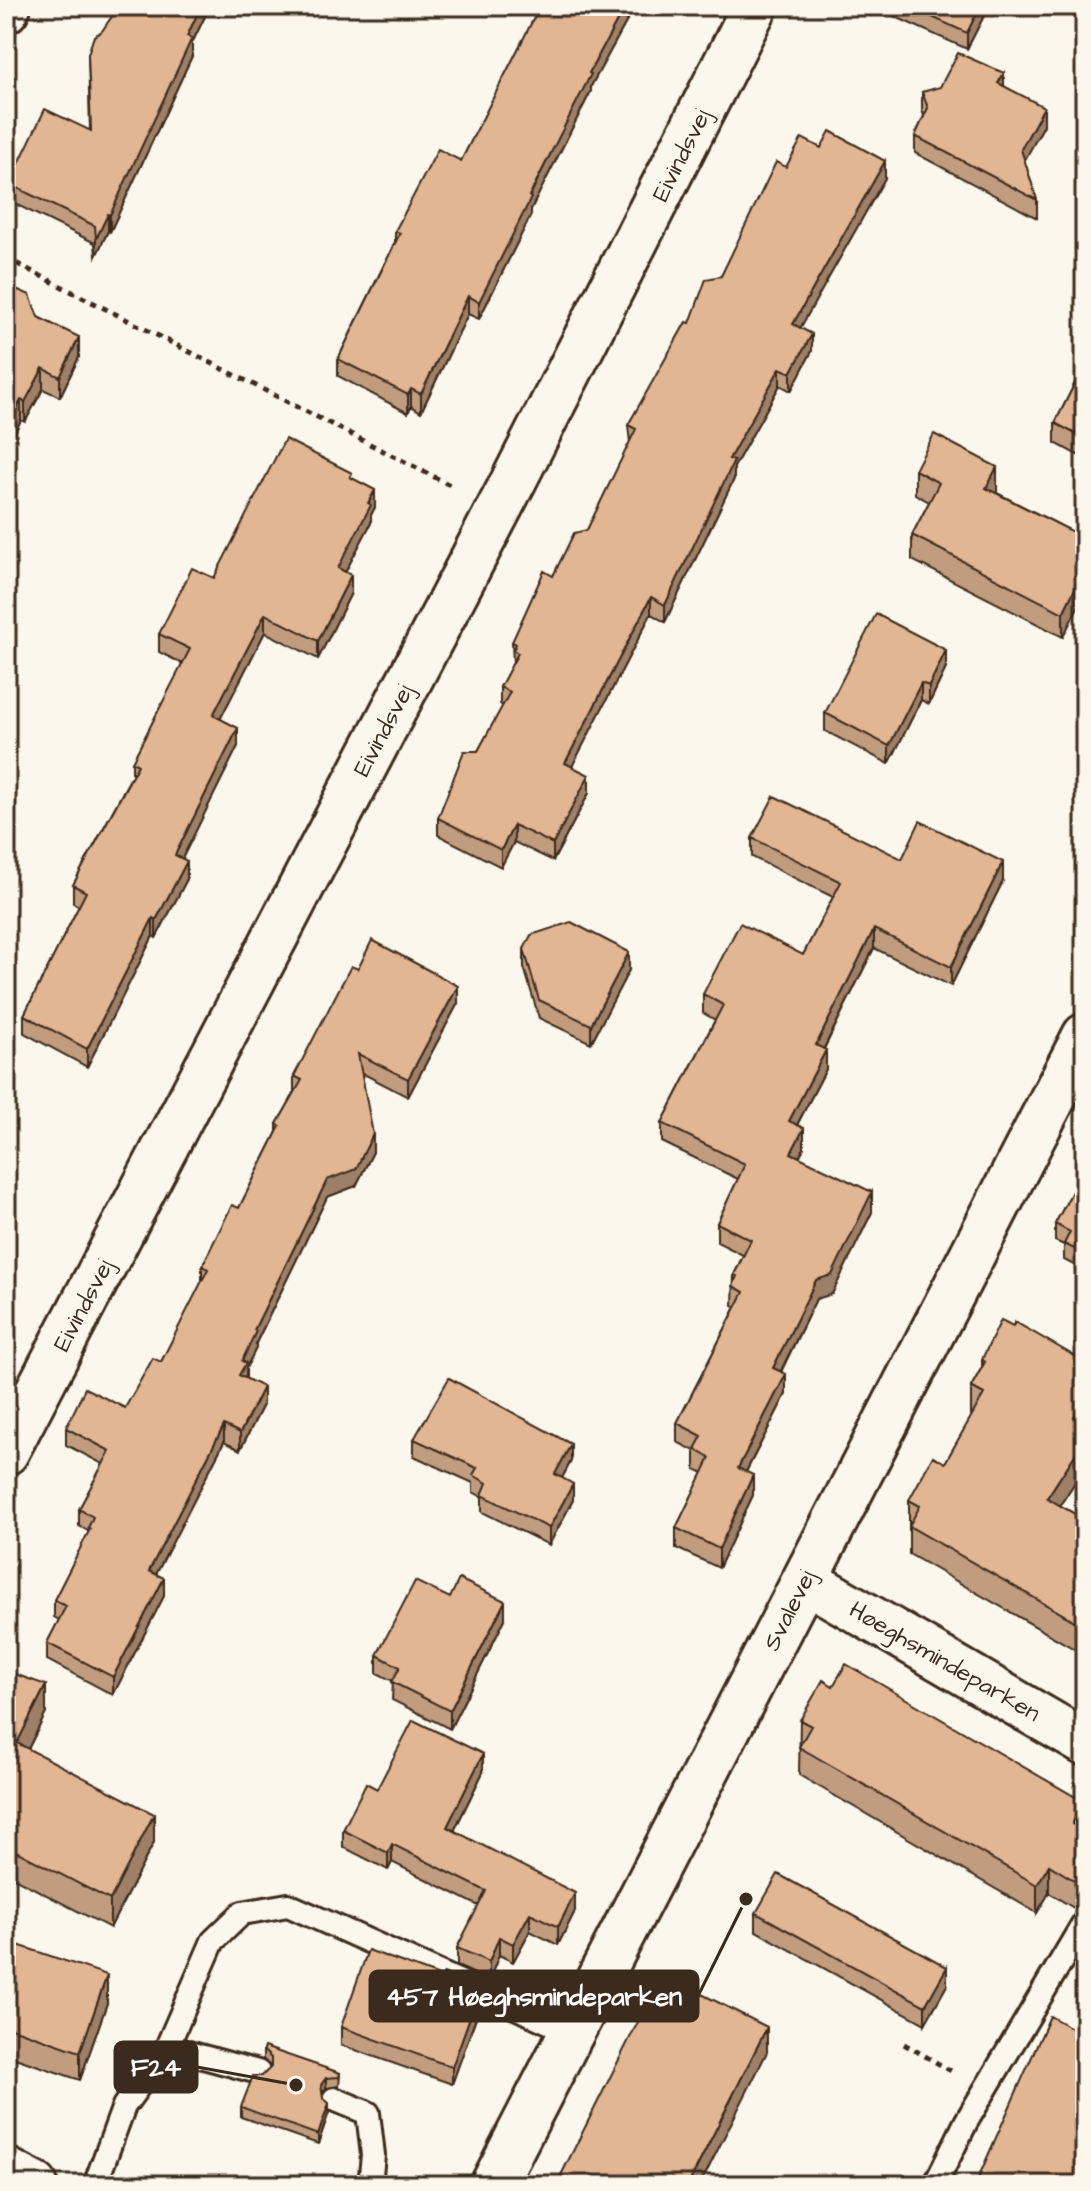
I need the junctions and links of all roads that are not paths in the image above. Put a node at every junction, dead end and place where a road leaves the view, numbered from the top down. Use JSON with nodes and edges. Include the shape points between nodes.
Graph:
{"nodes":[{"id":1,"x":755,"y":6,"type":"edge"},
{"id":2,"x":1085,"y":1036,"type":"edge"},
{"id":3,"x":6,"y":1452,"type":"edge"},
{"id":4,"x":805,"y":1580,"type":"junction"},
{"id":5,"x":1085,"y":1743,"type":"edge"},
{"id":6,"x":1085,"y":1921,"type":"edge"},
{"id":7,"x":571,"y":2032,"type":"junction"},
{"id":8,"x":167,"y":2047,"type":"junction"},
{"id":9,"x":258,"y":2072,"type":"edge"},
{"id":10,"x":334,"y":2099,"type":"dead end"},
{"id":11,"x":95,"y":2185,"type":"edge"},
{"id":12,"x":370,"y":2185,"type":"edge"},
{"id":13,"x":493,"y":2185,"type":"edge"},
{"id":14,"x":935,"y":2185,"type":"edge"}],
"edges":[{"from":1,"to":3,"type":"street","name":"Eivindsvej","via":[[499,509]]},
{"from":2,"to":4,"type":"street","name":"Svalevej"},
{"from":4,"to":5,"type":"street","name":"Høeghsmindeparken"},
{"from":4,"to":7,"type":"street","name":"Svalevej"},
{"from":6,"to":14,"type":"lane"},
{"from":7,"to":8,"type":"lane","via":[[288,1905],[242,1913],[213,1941]]},
{"from":7,"to":13,"type":"street","name":"Svalevej"},
{"from":8,"to":9,"type":"lane"},
{"from":8,"to":11,"type":"lane","via":[[124,2106]]},
{"from":10,"to":12,"type":"lane","via":[[368,2113]]}]}
